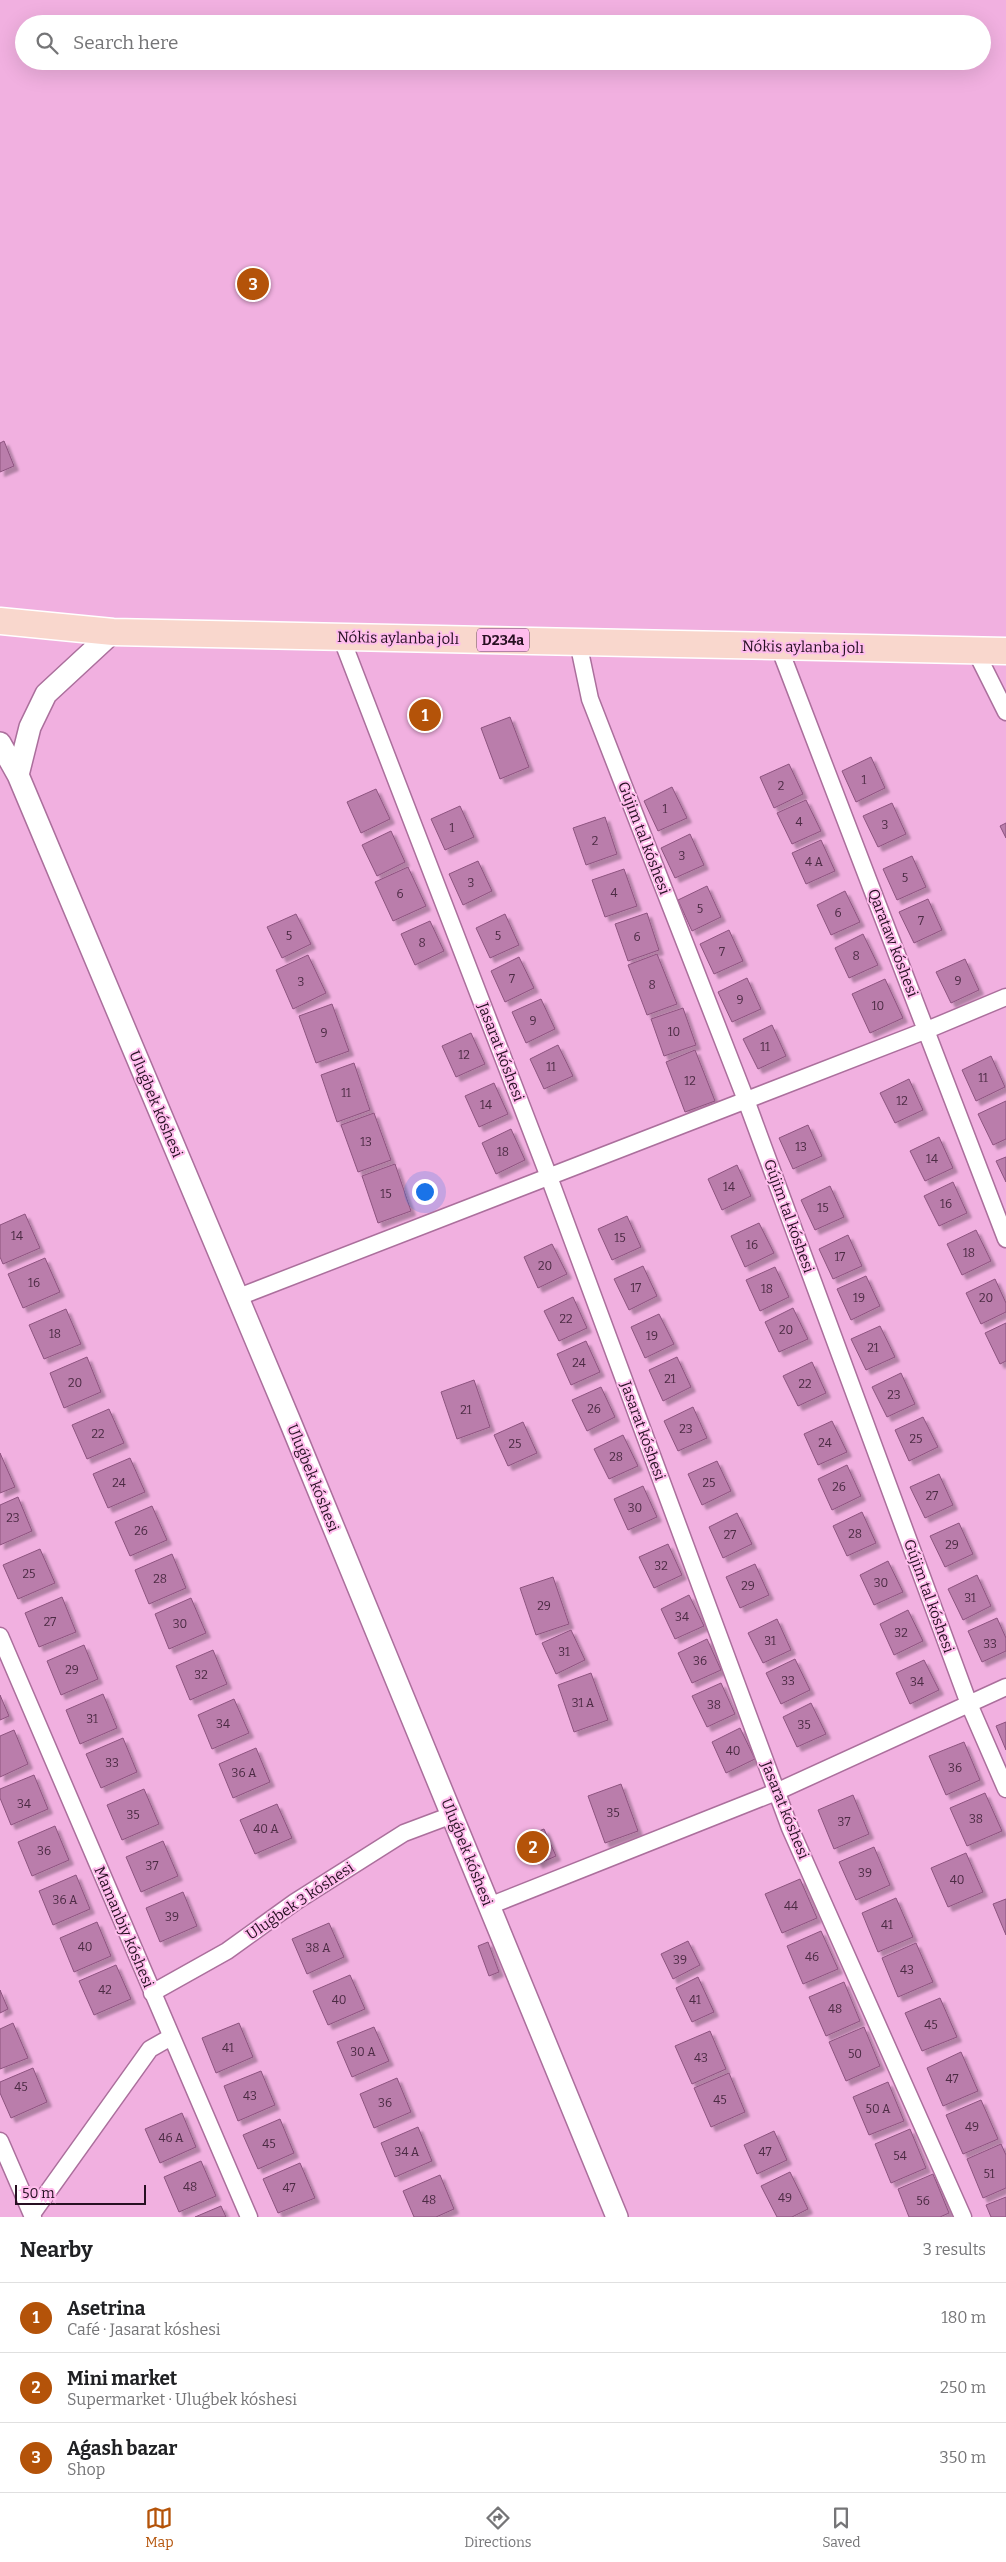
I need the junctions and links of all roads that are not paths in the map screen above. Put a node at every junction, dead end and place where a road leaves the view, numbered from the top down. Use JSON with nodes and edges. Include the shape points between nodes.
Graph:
{"nodes":[{"id":1,"x":0,"y":621,"type":"edge"},
{"id":2,"x":113,"y":632,"type":"junction"},
{"id":3,"x":341,"y":637,"type":"junction"},
{"id":4,"x":578,"y":642,"type":"junction"},
{"id":5,"x":779,"y":647,"type":"junction"},
{"id":6,"x":975,"y":650,"type":"junction"},
{"id":7,"x":1006,"y":651,"type":"edge"},
{"id":8,"x":1006,"y":712,"type":"edge"},
{"id":9,"x":0,"y":742,"type":"edge"},
{"id":10,"x":18,"y":775,"type":"junction"},
{"id":11,"x":1006,"y":996,"type":"edge"},
{"id":12,"x":927,"y":1030,"type":"junction"},
{"id":13,"x":746,"y":1100,"type":"junction"},
{"id":14,"x":549,"y":1177,"type":"junction"},
{"id":15,"x":1006,"y":1239,"type":"edge"},
{"id":16,"x":236,"y":1298,"type":"junction"},
{"id":17,"x":0,"y":1636,"type":"edge"},
{"id":18,"x":1006,"y":1688,"type":"edge"},
{"id":19,"x":969,"y":1704,"type":"junction"},
{"id":20,"x":1006,"y":1789,"type":"edge"},
{"id":21,"x":776,"y":1792,"type":"junction"},
{"id":22,"x":452,"y":1815,"type":"junction"},
{"id":23,"x":489,"y":1906,"type":"junction"},
{"id":24,"x":152,"y":1993,"type":"junction"},
{"id":25,"x":171,"y":2036,"type":"junction"},
{"id":26,"x":0,"y":2141,"type":"edge"},
{"id":27,"x":33,"y":2216,"type":"edge"},
{"id":28,"x":249,"y":2217,"type":"edge"},
{"id":29,"x":617,"y":2217,"type":"edge"},
{"id":30,"x":963,"y":2217,"type":"edge"}],
"edges":[{"from":1,"to":2,"type":"main road","name":"Nókis aylanba jolı","number":"D234a"},
{"from":2,"to":3,"type":"main road","name":"Nókis aylanba jolı","number":"D234a"},
{"from":2,"to":10,"type":"street","via":[[46,694],[30,727]]},
{"from":3,"to":4,"type":"main road","name":"Nókis aylanba jolı","number":"D234a"},
{"from":3,"to":14,"type":"street","name":"Jasarat kóshesi"},
{"from":4,"to":5,"type":"main road","name":"Nókis aylanba jolı","number":"D234a"},
{"from":4,"to":13,"type":"street","name":"Gújim tal kóshesi","via":[[590,699]]},
{"from":5,"to":6,"type":"main road","name":"Nókis aylanba jolı","number":"D234a"},
{"from":5,"to":12,"type":"street","name":"Qarataw kóshesi"},
{"from":6,"to":7,"type":"main road","name":"Nókis aylanba jolı","number":"D234a"},
{"from":6,"to":8,"type":"street"},
{"from":9,"to":10,"type":"street","name":"Uluǵbek kóshesi"},
{"from":10,"to":16,"type":"street","name":"Uluǵbek kóshesi"},
{"from":11,"to":12,"type":"street"},
{"from":12,"to":13,"type":"street"},
{"from":12,"to":15,"type":"street","name":"Qarataw kóshesi"},
{"from":13,"to":14,"type":"street"},
{"from":13,"to":19,"type":"street","name":"Gújim tal kóshesi"},
{"from":14,"to":16,"type":"street"},
{"from":14,"to":21,"type":"street","name":"Jasarat kóshesi"},
{"from":16,"to":22,"type":"street","name":"Uluǵbek kóshesi"},
{"from":17,"to":24,"type":"street","name":"Mamanbiy kóshesi"},
{"from":18,"to":19,"type":"street"},
{"from":19,"to":20,"type":"street","name":"Gújim tal kóshesi"},
{"from":19,"to":21,"type":"street"},
{"from":21,"to":23,"type":"street"},
{"from":21,"to":30,"type":"street","name":"Jasarat kóshesi"},
{"from":22,"to":23,"type":"street","name":"Uluǵbek kóshesi"},
{"from":22,"to":24,"type":"street","name":"Uluǵbek 3 kóshesi","via":[[404,1833],[295,1902],[227,1951]]},
{"from":23,"to":29,"type":"street","name":"Uluǵbek kóshesi"},
{"from":24,"to":25,"type":"street","name":"Mamanbiy kóshesi"},
{"from":25,"to":27,"type":"street","via":[[150,2049]]},
{"from":25,"to":28,"type":"street","name":"Mamanbiy kóshesi"},
{"from":26,"to":27,"type":"street"}]}
